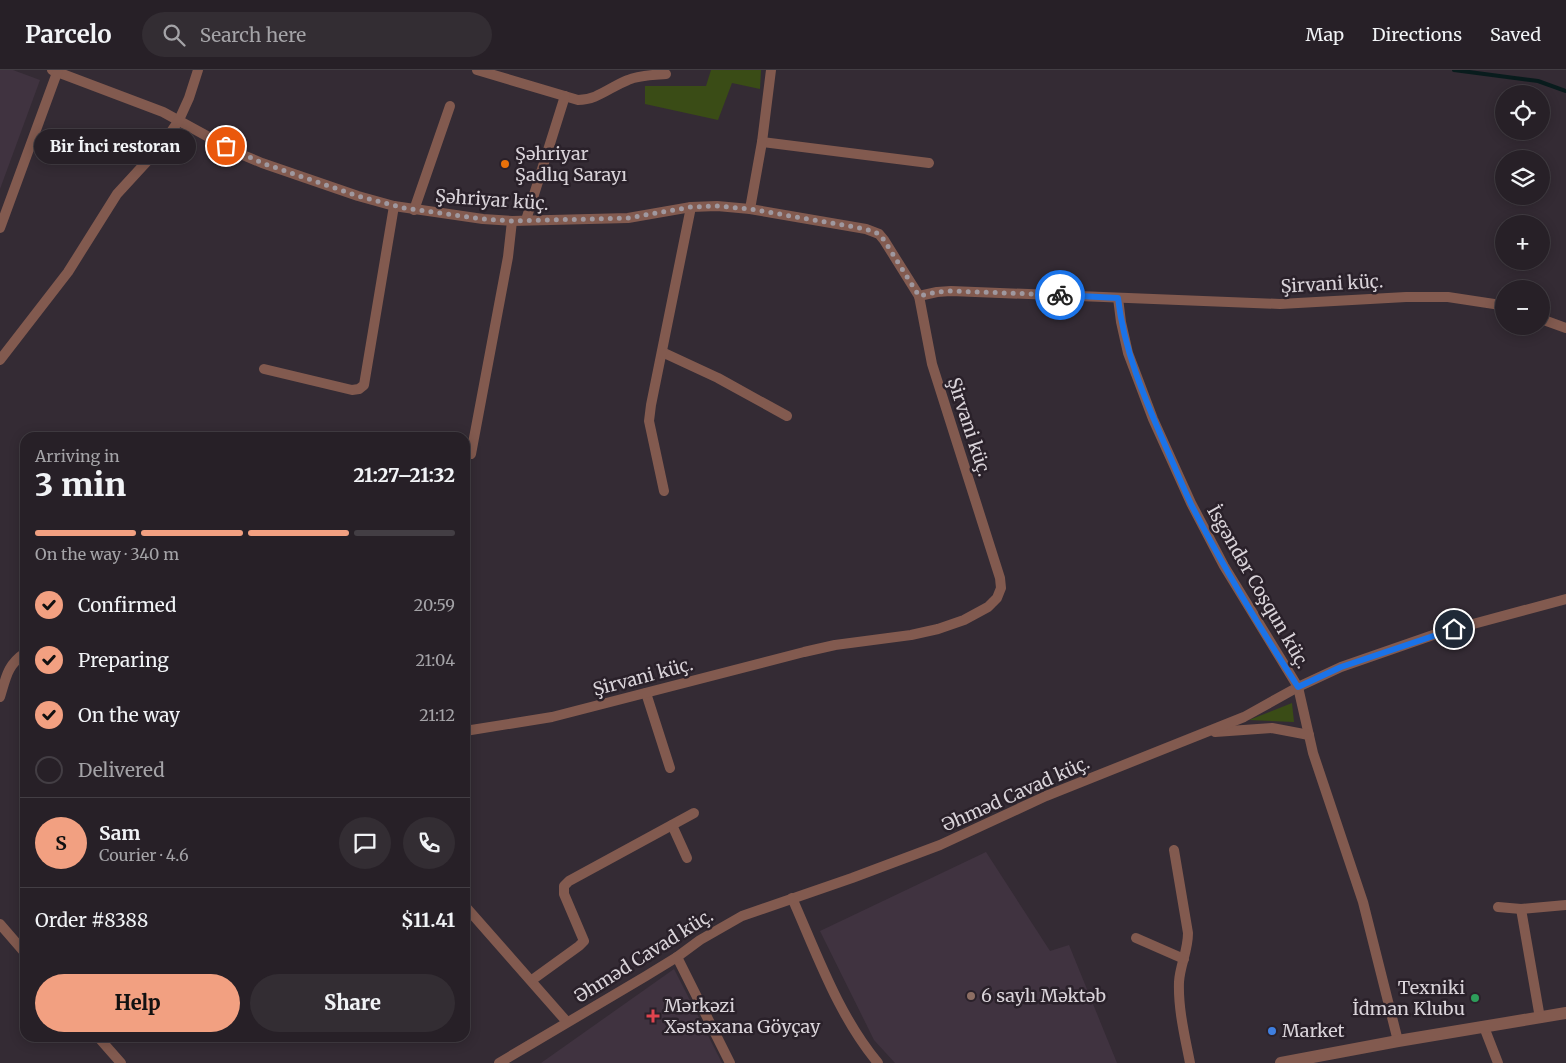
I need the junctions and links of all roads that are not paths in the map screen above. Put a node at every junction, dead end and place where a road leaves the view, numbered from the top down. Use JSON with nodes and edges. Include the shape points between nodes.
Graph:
{"nodes":[{"id":1,"x":198,"y":70,"type":"edge"},
{"id":2,"x":477,"y":70,"type":"edge"},
{"id":3,"x":771,"y":70,"type":"edge"},
{"id":4,"x":56,"y":71,"type":"edge"},
{"id":5,"x":666,"y":74,"type":"dead end"},
{"id":6,"x":564,"y":96,"type":"junction"},
{"id":7,"x":450,"y":106,"type":"dead end"},
{"id":8,"x":179,"y":120,"type":"junction"},
{"id":9,"x":762,"y":142,"type":"junction"},
{"id":10,"x":929,"y":163,"type":"dead end"},
{"id":11,"x":394,"y":206,"type":"junction"},
{"id":12,"x":691,"y":207,"type":"junction"},
{"id":13,"x":750,"y":209,"type":"junction"},
{"id":14,"x":414,"y":210,"type":"junction"},
{"id":15,"x":526,"y":220,"type":"junction"},
{"id":16,"x":512,"y":221,"type":"junction"},
{"id":17,"x":0,"y":228,"type":"edge"},
{"id":18,"x":919,"y":296,"type":"junction"},
{"id":19,"x":1118,"y":298,"type":"junction"},
{"id":20,"x":1495,"y":304,"type":"edge"},
{"id":21,"x":1550,"y":322,"type":"edge"},
{"id":22,"x":1566,"y":328,"type":"edge"},
{"id":23,"x":662,"y":352,"type":"junction"},
{"id":24,"x":0,"y":360,"type":"edge"},
{"id":25,"x":264,"y":370,"type":"dead end"},
{"id":26,"x":787,"y":416,"type":"dead end"},
{"id":27,"x":471,"y":454,"type":"dead end"},
{"id":28,"x":664,"y":491,"type":"dead end"},
{"id":29,"x":1566,"y":599,"type":"edge"},
{"id":30,"x":20,"y":656,"type":"edge"},
{"id":31,"x":1298,"y":687,"type":"junction"},
{"id":32,"x":646,"y":693,"type":"junction"},
{"id":33,"x":0,"y":697,"type":"edge"},
{"id":34,"x":470,"y":731,"type":"edge"},
{"id":35,"x":1206,"y":732,"type":"junction"},
{"id":36,"x":1309,"y":735,"type":"junction"},
{"id":37,"x":670,"y":768,"type":"dead end"},
{"id":38,"x":694,"y":813,"type":"dead end"},
{"id":39,"x":672,"y":824,"type":"junction"},
{"id":40,"x":1174,"y":850,"type":"dead end"},
{"id":41,"x":687,"y":858,"type":"dead end"},
{"id":42,"x":792,"y":898,"type":"junction"},
{"id":43,"x":1566,"y":905,"type":"edge"},
{"id":44,"x":1498,"y":908,"type":"dead end"},
{"id":45,"x":1521,"y":909,"type":"junction"},
{"id":46,"x":470,"y":912,"type":"edge"},
{"id":47,"x":0,"y":924,"type":"edge"},
{"id":48,"x":1136,"y":938,"type":"dead end"},
{"id":49,"x":20,"y":948,"type":"edge"},
{"id":50,"x":677,"y":957,"type":"junction"},
{"id":51,"x":1184,"y":959,"type":"junction"},
{"id":52,"x":532,"y":980,"type":"junction"},
{"id":53,"x":1566,"y":1014,"type":"edge"},
{"id":54,"x":1540,"y":1018,"type":"junction"},
{"id":55,"x":567,"y":1022,"type":"junction"},
{"id":56,"x":1484,"y":1027,"type":"junction"},
{"id":57,"x":1398,"y":1041,"type":"junction"},
{"id":58,"x":103,"y":1042,"type":"edge"},
{"id":59,"x":121,"y":1063,"type":"edge"},
{"id":60,"x":499,"y":1063,"type":"edge"},
{"id":61,"x":730,"y":1063,"type":"edge"},
{"id":62,"x":878,"y":1063,"type":"edge"},
{"id":63,"x":1190,"y":1063,"type":"edge"},
{"id":64,"x":1280,"y":1063,"type":"edge"},
{"id":65,"x":1498,"y":1063,"type":"edge"}],
"edges":[{"from":1,"to":8,"type":"street"},
{"from":2,"to":6,"type":"street"},
{"from":3,"to":9,"type":"street"},
{"from":4,"to":8,"type":"street","name":"Şəhriyar küç."},
{"from":4,"to":17,"type":"street"},
{"from":5,"to":6,"type":"street","via":[[629,79],[588,100]]},
{"from":6,"to":15,"type":"street"},
{"from":7,"to":14,"type":"street"},
{"from":8,"to":11,"type":"street","name":"Şəhriyar küç.","via":[[262,163]]},
{"from":8,"to":24,"type":"street","via":[[162,145],[118,194],[68,272]]},
{"from":9,"to":10,"type":"street"},
{"from":9,"to":13,"type":"street"},
{"from":11,"to":14,"type":"street","name":"Şəhriyar küç."},
{"from":11,"to":25,"type":"street","via":[[364,385],[352,390]]},
{"from":12,"to":13,"type":"street","name":"Şəhriyar küç."},
{"from":12,"to":15,"type":"street","name":"Şəhriyar küç.","via":[[628,218]]},
{"from":12,"to":23,"type":"street"},
{"from":13,"to":18,"type":"street","name":"Şəhriyar küç.","via":[[873,231],[884,240]]},
{"from":14,"to":16,"type":"street","name":"Şəhriyar küç."},
{"from":15,"to":16,"type":"street","name":"Şəhriyar küç."},
{"from":16,"to":27,"type":"street"},
{"from":18,"to":19,"type":"street","name":"Şirvani küç.","via":[[951,291]]},
{"from":18,"to":32,"type":"street","name":"Şirvani küç.","via":[[932,364],[1000,578],[997,598],[988,608],[938,629],[835,645]]},
{"from":19,"to":20,"type":"street","name":"Şirvani küç.","via":[[1280,304],[1448,297]]},
{"from":19,"to":31,"type":"street","name":"İsgəndər Coşqun küç.","via":[[1128,353],[1191,504],[1224,566]]},
{"from":21,"to":22,"type":"street"},
{"from":23,"to":26,"type":"street"},
{"from":23,"to":28,"type":"street","via":[[649,421]]},
{"from":29,"to":31,"type":"street","name":"Əhməd Cavad küç.","via":[[1436,634],[1341,667]]},
{"from":30,"to":33,"type":"street","via":[[10,667]]},
{"from":31,"to":35,"type":"street","name":"Əhməd Cavad küç."},
{"from":31,"to":36,"type":"street","name":"İsgəndər Coşqun küç."},
{"from":32,"to":34,"type":"street","name":"Şirvani küç.","via":[[552,718]]},
{"from":32,"to":37,"type":"street"},
{"from":35,"to":36,"type":"street","via":[[1272,728]]},
{"from":35,"to":42,"type":"street","name":"Əhməd Cavad küç.","via":[[1046,796],[940,845]]},
{"from":36,"to":57,"type":"street","name":"İsgəndər Coşqun küç.","via":[[1363,902]]},
{"from":38,"to":39,"type":"street"},
{"from":39,"to":41,"type":"street"},
{"from":39,"to":52,"type":"street","via":[[569,880],[564,886],[564,894],[584,941]]},
{"from":40,"to":51,"type":"street","via":[[1188,933]]},
{"from":42,"to":50,"type":"street","name":"Əhməd Cavad küç.","via":[[742,916]]},
{"from":42,"to":62,"type":"street","via":[[835,994]]},
{"from":43,"to":45,"type":"street"},
{"from":44,"to":45,"type":"street"},
{"from":45,"to":54,"type":"street"},
{"from":46,"to":52,"type":"street"},
{"from":47,"to":49,"type":"street"},
{"from":48,"to":51,"type":"street"},
{"from":50,"to":55,"type":"street","name":"Əhməd Cavad küç."},
{"from":50,"to":61,"type":"street"},
{"from":51,"to":63,"type":"street","via":[[1179,985]]},
{"from":52,"to":55,"type":"street"},
{"from":53,"to":54,"type":"street"},
{"from":54,"to":56,"type":"street"},
{"from":55,"to":60,"type":"street","name":"Əhməd Cavad küç."},
{"from":56,"to":57,"type":"street"},
{"from":56,"to":65,"type":"street"},
{"from":57,"to":64,"type":"street"},
{"from":58,"to":59,"type":"street"}]}
